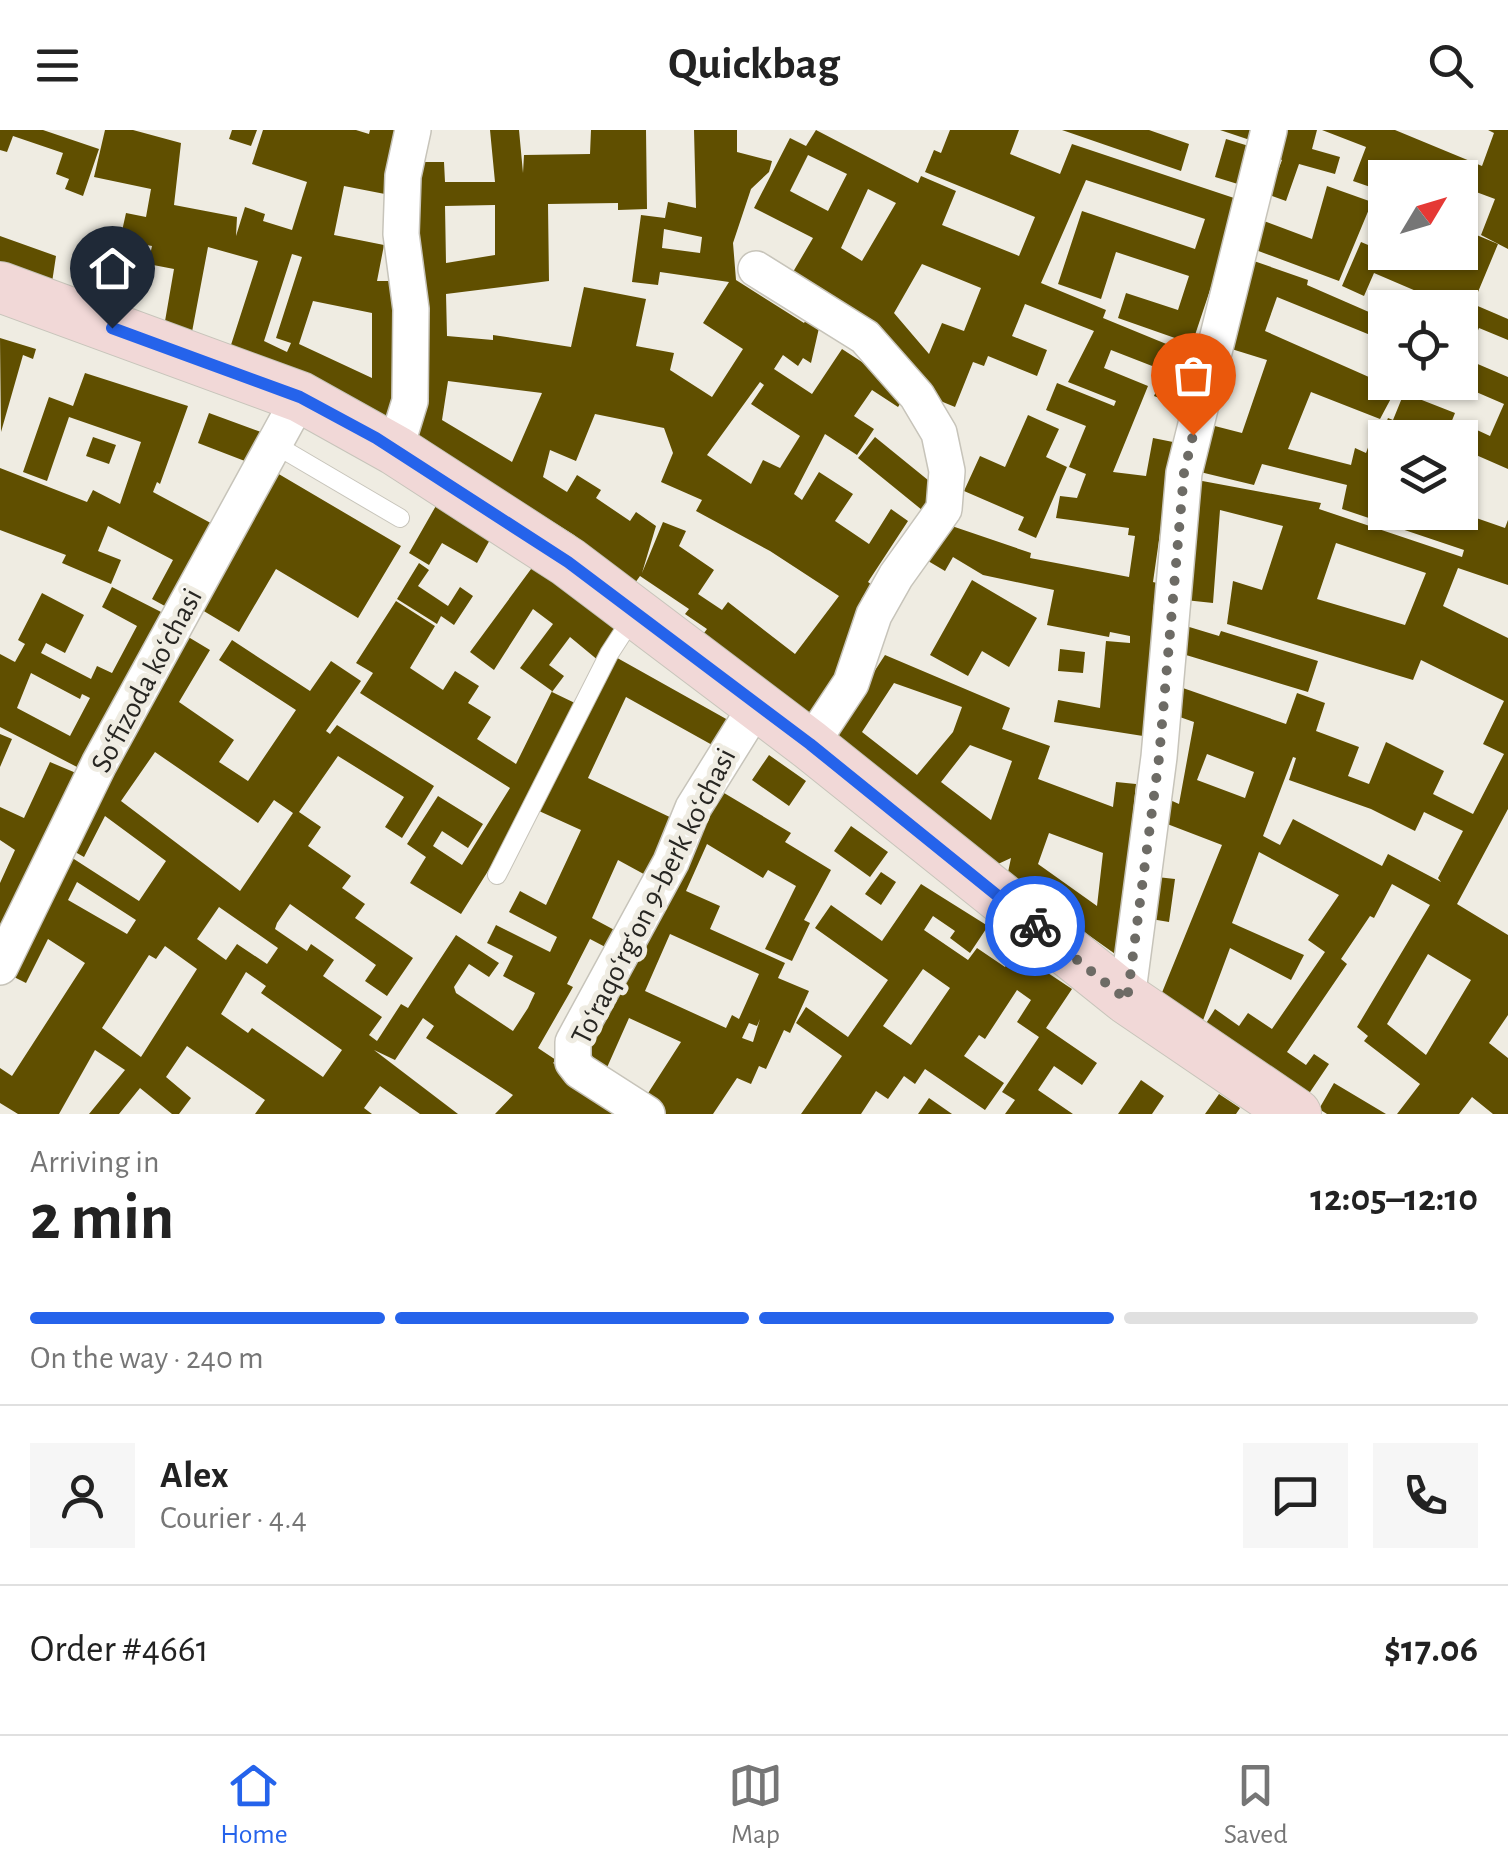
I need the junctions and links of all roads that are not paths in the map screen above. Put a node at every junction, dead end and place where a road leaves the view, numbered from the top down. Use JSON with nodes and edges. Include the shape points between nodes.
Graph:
{"nodes":[{"id":1,"x":413,"y":130,"type":"edge"},
{"id":2,"x":1269,"y":130,"type":"edge"},
{"id":3,"x":756,"y":269,"type":"dead end"},
{"id":4,"x":0,"y":287,"type":"edge"},
{"id":5,"x":300,"y":397,"type":"junction"},
{"id":6,"x":274,"y":444,"type":"junction"},
{"id":7,"x":396,"y":450,"type":"junction"},
{"id":8,"x":400,"y":518,"type":"dead end"},
{"id":9,"x":636,"y":612,"type":"junction"},
{"id":10,"x":757,"y":705,"type":"junction"},
{"id":11,"x":810,"y":744,"type":"junction"},
{"id":12,"x":497,"y":875,"type":"dead end"},
{"id":13,"x":0,"y":966,"type":"edge"},
{"id":14,"x":1127,"y":1000,"type":"junction"},
{"id":15,"x":647,"y":1114,"type":"edge"},
{"id":16,"x":1296,"y":1114,"type":"edge"}],
"edges":[{"from":1,"to":7,"type":"street","via":[[401,234],[410,401]]},
{"from":2,"to":14,"type":"street","via":[[1184,473],[1159,758]]},
{"from":3,"to":11,"type":"street","via":[[864,337],[917,396],[939,433],[947,471],[944,509],[896,576],[874,615],[851,682]]},
{"from":4,"to":5,"type":"street"},
{"from":5,"to":6,"type":"street","name":"Soʻfizoda koʻchasi"},
{"from":5,"to":7,"type":"street"},
{"from":6,"to":8,"type":"lane"},
{"from":6,"to":13,"type":"street","name":"Soʻfizoda koʻchasi","via":[[99,764]]},
{"from":7,"to":9,"type":"street"},
{"from":9,"to":10,"type":"street"},
{"from":9,"to":12,"type":"lane"},
{"from":10,"to":11,"type":"street"},
{"from":10,"to":15,"type":"street","name":"Toʻraqoʻrgʻon 9-berk koʻchasi","via":[[693,808],[574,1042],[573,1062],[580,1070]]},
{"from":11,"to":14,"type":"street"},
{"from":14,"to":16,"type":"street"}]}
